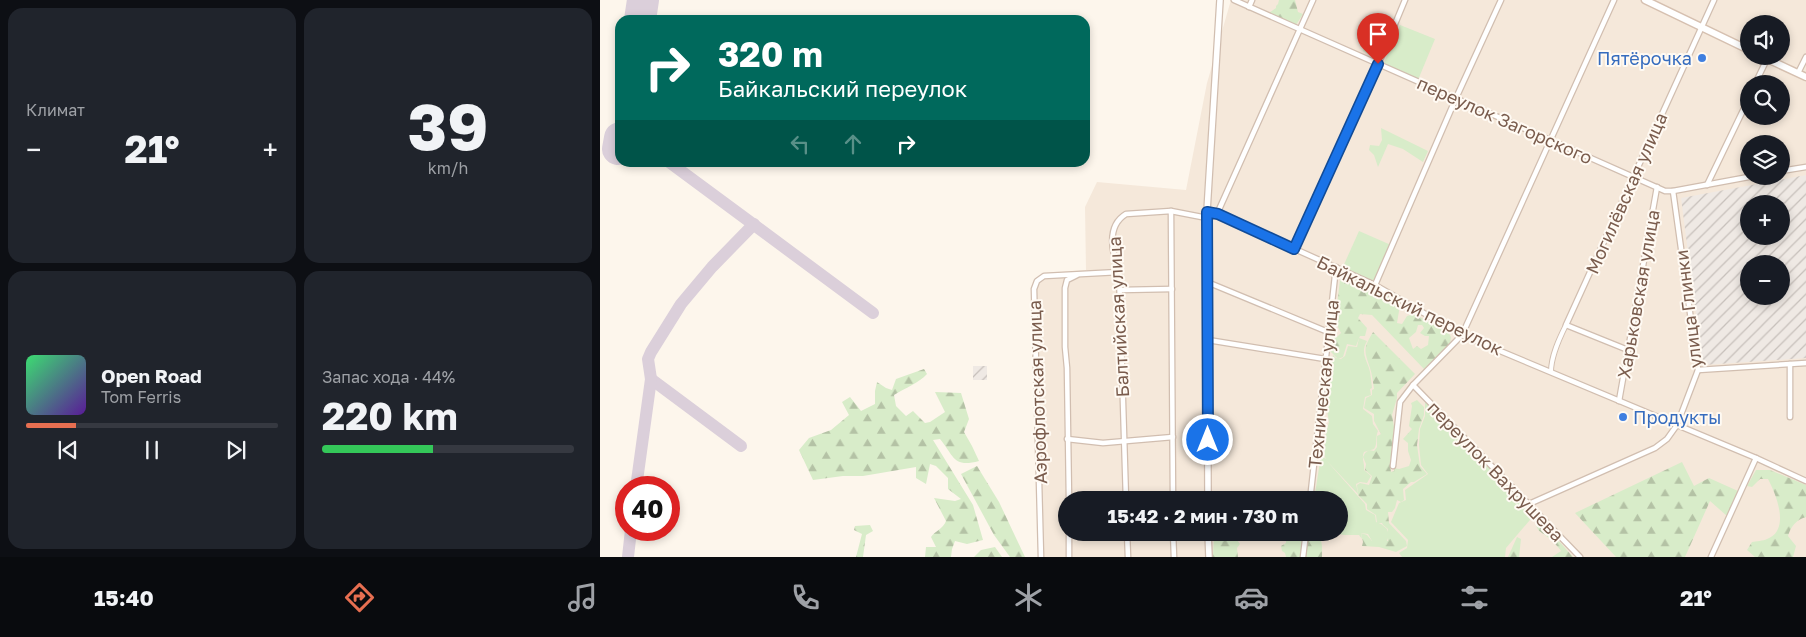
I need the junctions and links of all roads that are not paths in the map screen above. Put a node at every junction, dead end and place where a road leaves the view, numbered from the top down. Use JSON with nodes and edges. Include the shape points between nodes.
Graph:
{"nodes":[{"id":1,"x":1220,"y":0,"type":"edge"},
{"id":2,"x":1234,"y":0,"type":"edge"},
{"id":3,"x":1252,"y":0,"type":"edge"},
{"id":4,"x":1313,"y":0,"type":"edge"},
{"id":5,"x":1405,"y":0,"type":"edge"},
{"id":6,"x":1502,"y":0,"type":"edge"},
{"id":7,"x":1614,"y":0,"type":"edge"},
{"id":8,"x":1645,"y":0,"type":"edge"},
{"id":9,"x":1714,"y":0,"type":"edge"},
{"id":10,"x":1249,"y":7,"type":"junction"},
{"id":11,"x":1701,"y":27,"type":"junction"},
{"id":12,"x":1300,"y":29,"type":"junction"},
{"id":13,"x":1740,"y":46,"type":"edge"},
{"id":14,"x":1806,"y":57,"type":"edge"},
{"id":15,"x":1378,"y":64,"type":"junction"},
{"id":16,"x":1779,"y":65,"type":"edge"},
{"id":17,"x":1798,"y":74,"type":"junction"},
{"id":18,"x":1806,"y":77,"type":"edge"},
{"id":19,"x":1456,"y":98,"type":"junction"},
{"id":20,"x":1740,"y":117,"type":"edge"},
{"id":21,"x":1552,"y":140,"type":"junction"},
{"id":22,"x":1806,"y":167,"type":"edge"},
{"id":23,"x":1790,"y":170,"type":"edge"},
{"id":24,"x":1632,"y":176,"type":"junction"},
{"id":25,"x":1740,"y":179,"type":"edge"},
{"id":26,"x":1707,"y":185,"type":"junction"},
{"id":27,"x":1657,"y":187,"type":"junction"},
{"id":28,"x":1673,"y":191,"type":"junction"},
{"id":29,"x":1171,"y":211,"type":"junction"},
{"id":30,"x":1207,"y":212,"type":"junction"},
{"id":31,"x":1218,"y":214,"type":"junction"},
{"id":32,"x":1207,"y":218,"type":"junction"},
{"id":33,"x":1294,"y":249,"type":"junction"},
{"id":34,"x":1336,"y":267,"type":"junction"},
{"id":35,"x":1119,"y":272,"type":"junction"},
{"id":36,"x":1081,"y":274,"type":"junction"},
{"id":37,"x":1207,"y":282,"type":"junction"},
{"id":38,"x":1375,"y":285,"type":"junction"},
{"id":39,"x":1172,"y":289,"type":"junction"},
{"id":40,"x":1120,"y":290,"type":"junction"},
{"id":41,"x":1566,"y":325,"type":"junction"},
{"id":42,"x":1328,"y":332,"type":"junction"},
{"id":43,"x":1462,"y":335,"type":"junction"},
{"id":44,"x":1208,"y":340,"type":"junction"},
{"id":45,"x":1628,"y":350,"type":"junction"},
{"id":46,"x":1326,"y":359,"type":"junction"},
{"id":47,"x":1806,"y":363,"type":"edge"},
{"id":48,"x":1790,"y":364,"type":"junction"},
{"id":49,"x":1698,"y":370,"type":"junction"},
{"id":50,"x":1551,"y":372,"type":"junction"},
{"id":51,"x":1413,"y":385,"type":"junction"},
{"id":52,"x":1619,"y":400,"type":"junction"},
{"id":53,"x":1790,"y":417,"type":"dead end"},
{"id":54,"x":1677,"y":425,"type":"junction"},
{"id":55,"x":1173,"y":437,"type":"junction"},
{"id":56,"x":1067,"y":438,"type":"junction"},
{"id":57,"x":1124,"y":442,"type":"junction"},
{"id":58,"x":1756,"y":458,"type":"junction"},
{"id":59,"x":1393,"y":466,"type":"dead end"},
{"id":60,"x":1806,"y":481,"type":"edge"},
{"id":61,"x":1069,"y":491,"type":"edge"},
{"id":62,"x":1126,"y":491,"type":"edge"},
{"id":63,"x":1173,"y":491,"type":"edge"},
{"id":64,"x":1208,"y":491,"type":"edge"},
{"id":65,"x":1311,"y":491,"type":"edge"},
{"id":66,"x":1529,"y":504,"type":"junction"},
{"id":67,"x":1069,"y":541,"type":"edge"},
{"id":68,"x":1127,"y":541,"type":"edge"},
{"id":69,"x":1173,"y":541,"type":"edge"},
{"id":70,"x":1208,"y":541,"type":"edge"},
{"id":71,"x":1305,"y":541,"type":"edge"},
{"id":72,"x":1041,"y":557,"type":"edge"},
{"id":73,"x":1069,"y":557,"type":"edge"},
{"id":74,"x":1128,"y":557,"type":"edge"},
{"id":75,"x":1174,"y":557,"type":"edge"},
{"id":76,"x":1208,"y":557,"type":"edge"},
{"id":77,"x":1303,"y":557,"type":"edge"},
{"id":78,"x":1580,"y":557,"type":"edge"},
{"id":79,"x":1712,"y":557,"type":"edge"}],
"edges":[{"from":1,"to":30,"type":"street"},
{"from":2,"to":10,"type":"street","name":"переулок Загорского"},
{"from":3,"to":10,"type":"street"},
{"from":4,"to":12,"type":"street"},
{"from":5,"to":15,"type":"street"},
{"from":6,"to":19,"type":"street"},
{"from":7,"to":21,"type":"street"},
{"from":8,"to":11,"type":"main road"},
{"from":9,"to":11,"type":"street","name":"Могилёвская улица"},
{"from":10,"to":12,"type":"street","name":"переулок Загорского"},
{"from":11,"to":13,"type":"main road"},
{"from":11,"to":24,"type":"street","name":"Могилёвская улица"},
{"from":12,"to":15,"type":"street","name":"переулок Загорского"},
{"from":12,"to":31,"type":"street"},
{"from":14,"to":17,"type":"street"},
{"from":15,"to":19,"type":"street","name":"переулок Загорского"},
{"from":15,"to":33,"type":"street"},
{"from":16,"to":17,"type":"main road"},
{"from":17,"to":18,"type":"main road"},
{"from":19,"to":21,"type":"street","name":"переулок Загорского"},
{"from":19,"to":38,"type":"street"},
{"from":20,"to":26,"type":"street"},
{"from":21,"to":24,"type":"street","name":"переулок Загорского"},
{"from":21,"to":43,"type":"street"},
{"from":22,"to":23,"type":"street"},
{"from":24,"to":27,"type":"street","name":"переулок Загорского"},
{"from":24,"to":41,"type":"street","name":"Могилёвская улица"},
{"from":25,"to":26,"type":"street","name":"переулок Загорского"},
{"from":26,"to":28,"type":"street","name":"переулок Загорского"},
{"from":27,"to":28,"type":"street","name":"переулок Загорского"},
{"from":27,"to":45,"type":"street","name":"Харьковская улица"},
{"from":28,"to":49,"type":"street","name":"улица Глинки"},
{"from":29,"to":32,"type":"street"},
{"from":29,"to":35,"type":"street","name":"Балтийская улица","via":[[1126,214],[1120,218],[1113,228],[1112,243]]},
{"from":29,"to":39,"type":"street"},
{"from":30,"to":31,"type":"street","name":"Байкальский переулок"},
{"from":30,"to":32,"type":"street"},
{"from":31,"to":33,"type":"street","name":"Байкальский переулок"},
{"from":32,"to":37,"type":"street"},
{"from":33,"to":34,"type":"street","name":"Байкальский переулок"},
{"from":34,"to":38,"type":"street","name":"Байкальский переулок"},
{"from":34,"to":42,"type":"street","name":"Техническая улица"},
{"from":35,"to":36,"type":"street","name":"Аэрофлотская улица"},
{"from":35,"to":40,"type":"street","name":"Балтийская улица"},
{"from":36,"to":56,"type":"street","via":[[1067,280],[1065,288]]},
{"from":36,"to":72,"type":"street","name":"Аэрофлотская улица","via":[[1044,276],[1034,289]]},
{"from":37,"to":42,"type":"street"},
{"from":37,"to":44,"type":"street"},
{"from":38,"to":43,"type":"street","name":"Байкальский переулок"},
{"from":39,"to":40,"type":"street"},
{"from":39,"to":55,"type":"street"},
{"from":40,"to":57,"type":"street","name":"Балтийская улица"},
{"from":41,"to":45,"type":"street"},
{"from":41,"to":50,"type":"street","via":[[1553,357]]},
{"from":42,"to":46,"type":"street","name":"Техническая улица"},
{"from":43,"to":50,"type":"street","name":"Байкальский переулок"},
{"from":43,"to":51,"type":"street"},
{"from":44,"to":46,"type":"street"},
{"from":44,"to":64,"type":"street"},
{"from":45,"to":52,"type":"street","name":"Харьковская улица"},
{"from":46,"to":65,"type":"street","name":"Техническая улица"},
{"from":47,"to":48,"type":"street"},
{"from":48,"to":49,"type":"street"},
{"from":48,"to":53,"type":"street"},
{"from":49,"to":54,"type":"street","name":"улица Глинки"},
{"from":50,"to":52,"type":"street","name":"Байкальский переулок"},
{"from":51,"to":59,"type":"street","via":[[1400,402]]},
{"from":51,"to":66,"type":"street","name":"переулок Вахрушева"},
{"from":52,"to":54,"type":"street","name":"Байкальский переулок"},
{"from":54,"to":58,"type":"street","name":"Байкальский переулок"},
{"from":54,"to":66,"type":"street","via":[[1667,439],[1654,448]]},
{"from":55,"to":57,"type":"street"},
{"from":55,"to":63,"type":"street"},
{"from":56,"to":57,"type":"street"},
{"from":56,"to":61,"type":"street"},
{"from":57,"to":62,"type":"street","name":"Балтийская улица"},
{"from":58,"to":60,"type":"street","name":"Байкальский переулок"},
{"from":58,"to":79,"type":"street"},
{"from":66,"to":78,"type":"street","name":"переулок Вахрушева"},
{"from":67,"to":73,"type":"street"},
{"from":68,"to":74,"type":"street"},
{"from":69,"to":75,"type":"street"},
{"from":70,"to":76,"type":"street"},
{"from":71,"to":77,"type":"street"}]}
